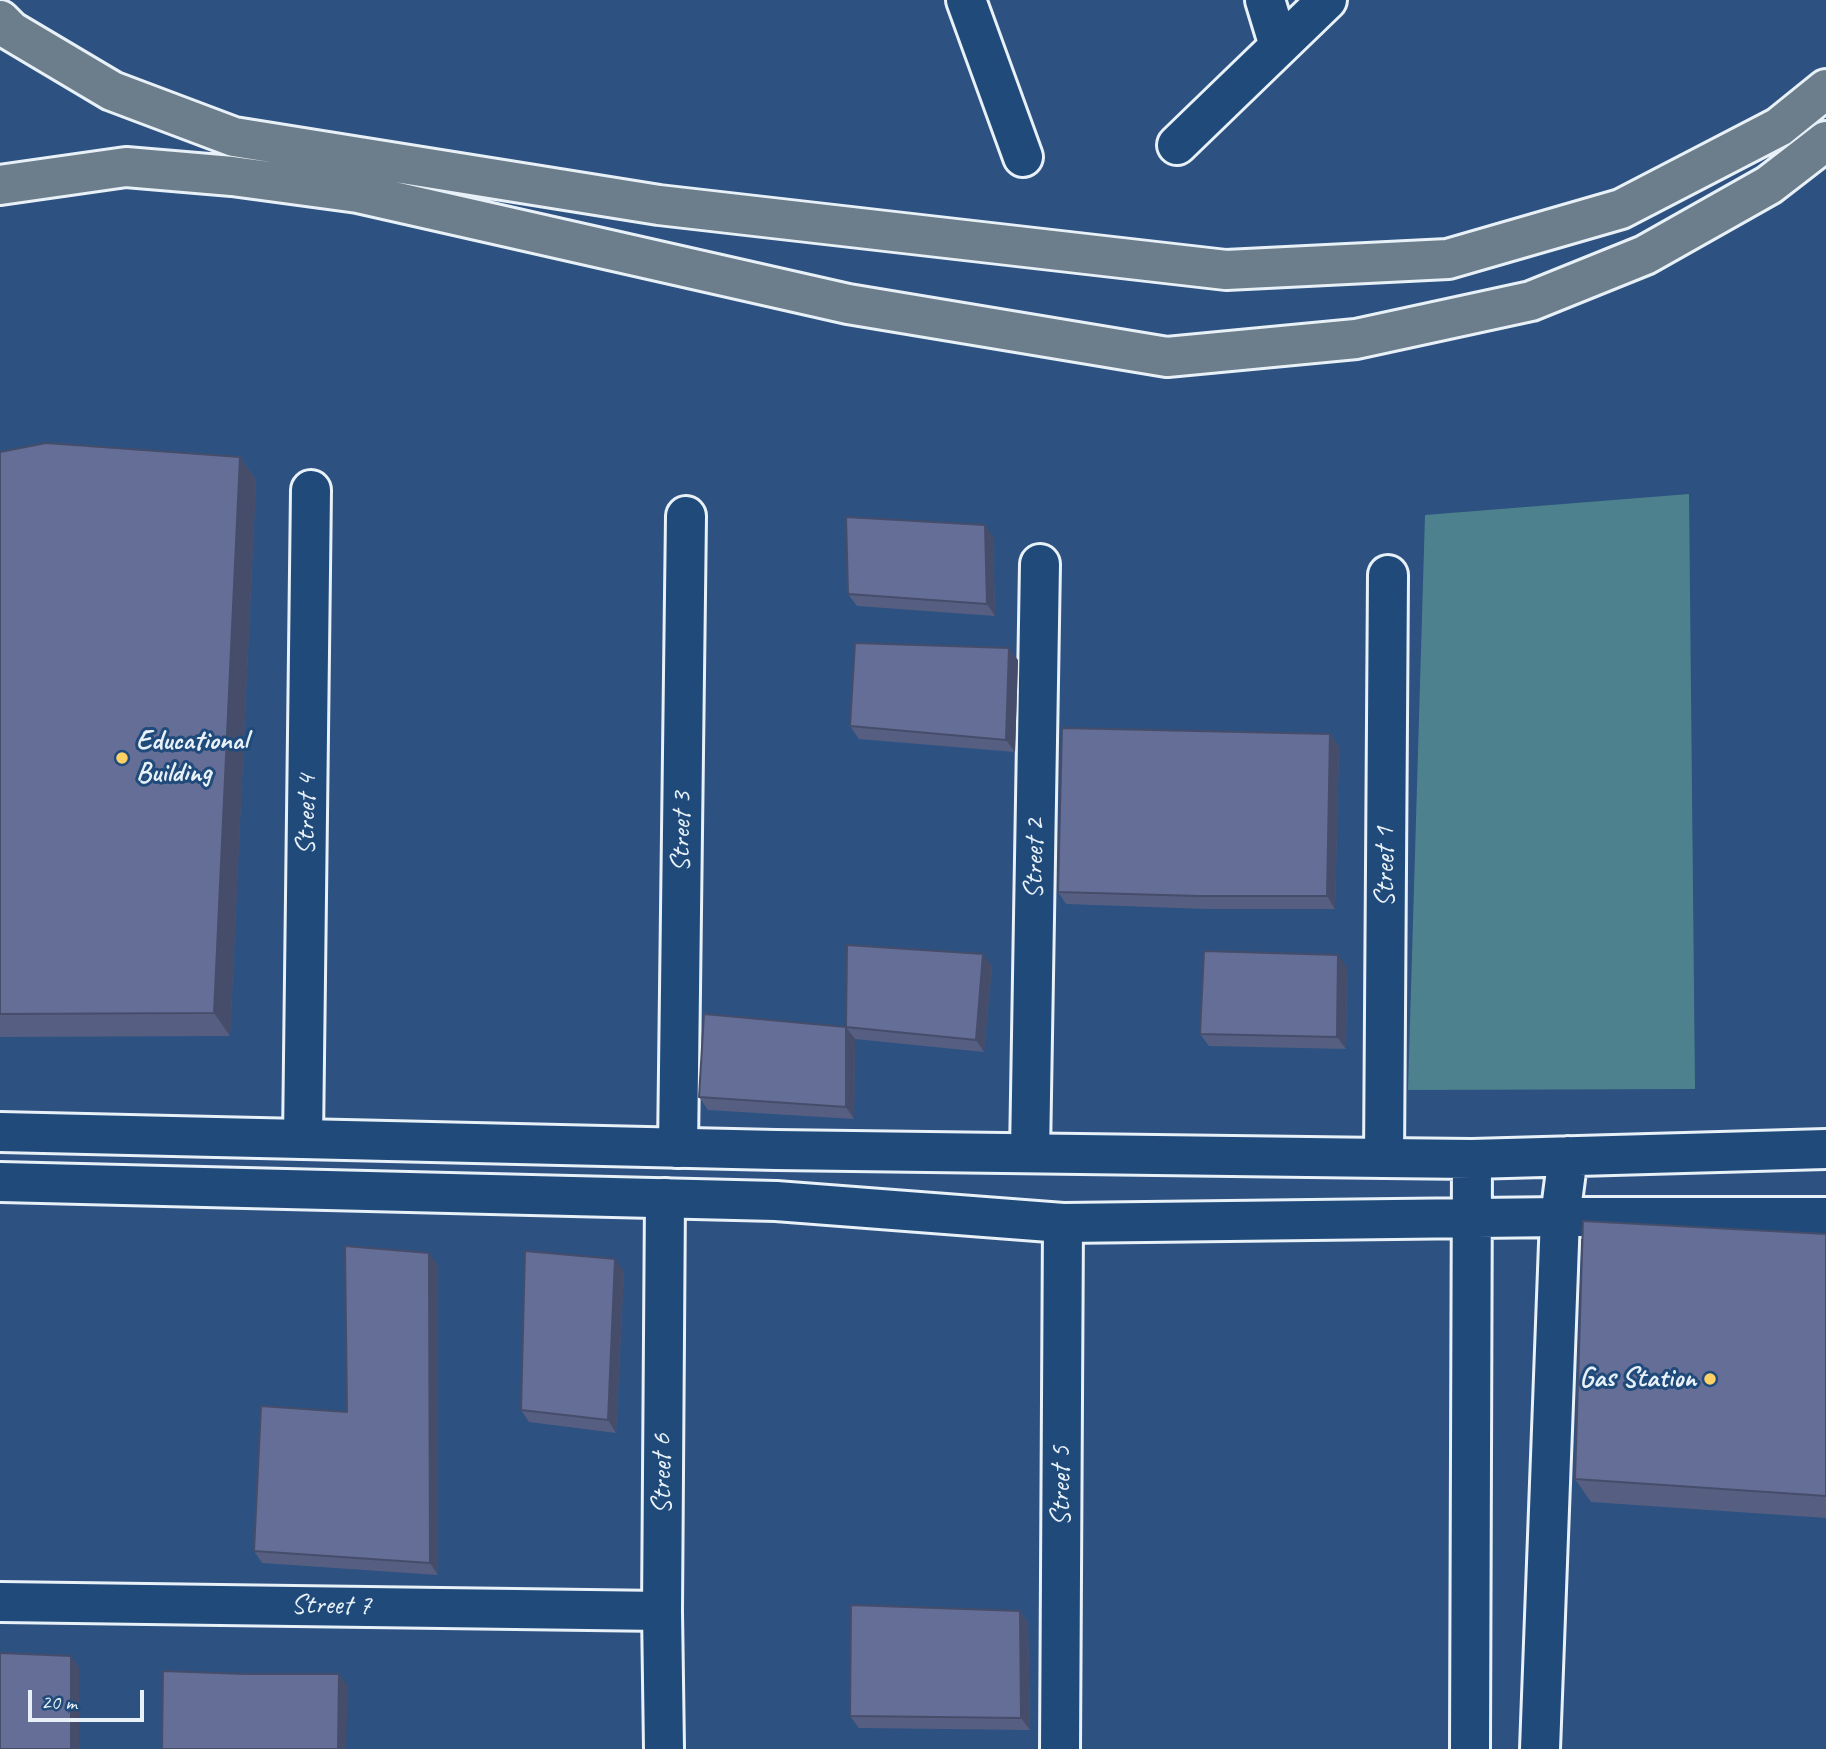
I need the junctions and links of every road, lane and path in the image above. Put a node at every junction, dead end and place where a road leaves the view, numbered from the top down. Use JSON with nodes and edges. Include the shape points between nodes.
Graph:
{"nodes":[{"id":1,"x":966,"y":0,"type":"edge"},
{"id":2,"x":1265,"y":0,"type":"edge"},
{"id":3,"x":1327,"y":0,"type":"edge"},
{"id":4,"x":0,"y":20,"type":"edge"},
{"id":5,"x":1279,"y":46,"type":"junction"},
{"id":6,"x":1826,"y":89,"type":"edge"},
{"id":7,"x":1826,"y":141,"type":"edge"},
{"id":8,"x":1177,"y":145,"type":"dead end"},
{"id":9,"x":1023,"y":157,"type":"dead end"},
{"id":10,"x":0,"y":185,"type":"edge"},
{"id":11,"x":311,"y":490,"type":"dead end"},
{"id":12,"x":686,"y":516,"type":"dead end"},
{"id":13,"x":1040,"y":564,"type":"dead end"},
{"id":14,"x":1388,"y":575,"type":"dead end"},
{"id":15,"x":0,"y":1132,"type":"edge"},
{"id":16,"x":303,"y":1139,"type":"junction"},
{"id":17,"x":678,"y":1148,"type":"junction"},
{"id":18,"x":1826,"y":1149,"type":"edge"},
{"id":19,"x":776,"y":1150,"type":"junction"},
{"id":20,"x":1030,"y":1153,"type":"junction"},
{"id":21,"x":1568,"y":1156,"type":"junction"},
{"id":22,"x":1384,"y":1158,"type":"junction"},
{"id":23,"x":1472,"y":1159,"type":"junction"},
{"id":24,"x":0,"y":1182,"type":"edge"},
{"id":25,"x":665,"y":1198,"type":"junction"},
{"id":26,"x":776,"y":1201,"type":"junction"},
{"id":27,"x":1560,"y":1217,"type":"junction"},
{"id":28,"x":1826,"y":1217,"type":"edge"},
{"id":29,"x":1472,"y":1219,"type":"junction"},
{"id":30,"x":1063,"y":1223,"type":"junction"},
{"id":31,"x":0,"y":1602,"type":"edge"},
{"id":32,"x":662,"y":1611,"type":"junction"},
{"id":33,"x":664,"y":1749,"type":"edge"},
{"id":34,"x":1060,"y":1749,"type":"edge"},
{"id":35,"x":1470,"y":1749,"type":"edge"},
{"id":36,"x":1540,"y":1749,"type":"edge"}],
"edges":[{"from":1,"to":9,"type":"street"},
{"from":2,"to":5,"type":"street"},
{"from":3,"to":5,"type":"street"},
{"from":4,"to":6,"type":"highway","via":[[112,91],[233,137],[659,205],[1226,270],[1448,259],[1621,209],[1779,127]]},
{"from":5,"to":8,"type":"street"},
{"from":7,"to":10,"type":"highway","via":[[1769,185],[1645,255],[1531,301],[1356,340],[1167,357],[848,304],[358,193],[126,167]]},
{"from":11,"to":16,"type":"street","name":"Street 4"},
{"from":12,"to":17,"type":"street","name":"Street 3"},
{"from":13,"to":20,"type":"street","name":"Street 2"},
{"from":14,"to":22,"type":"street","name":"Street 1"},
{"from":15,"to":16,"type":"street"},
{"from":16,"to":17,"type":"street"},
{"from":17,"to":19,"type":"street"},
{"from":18,"to":21,"type":"street"},
{"from":19,"to":20,"type":"street"},
{"from":19,"to":26,"type":"street"},
{"from":20,"to":22,"type":"street"},
{"from":21,"to":23,"type":"street"},
{"from":21,"to":27,"type":"street"},
{"from":22,"to":23,"type":"street"},
{"from":23,"to":29,"type":"street"},
{"from":24,"to":25,"type":"street"},
{"from":25,"to":26,"type":"street"},
{"from":25,"to":32,"type":"street","name":"Street 6"},
{"from":26,"to":30,"type":"street"},
{"from":27,"to":28,"type":"street"},
{"from":27,"to":29,"type":"street"},
{"from":27,"to":36,"type":"street"},
{"from":29,"to":30,"type":"street"},
{"from":29,"to":35,"type":"street"},
{"from":30,"to":34,"type":"street","name":"Street 5"},
{"from":31,"to":32,"type":"street","name":"Street 7"},
{"from":32,"to":33,"type":"street","name":"Street 6"}]}
